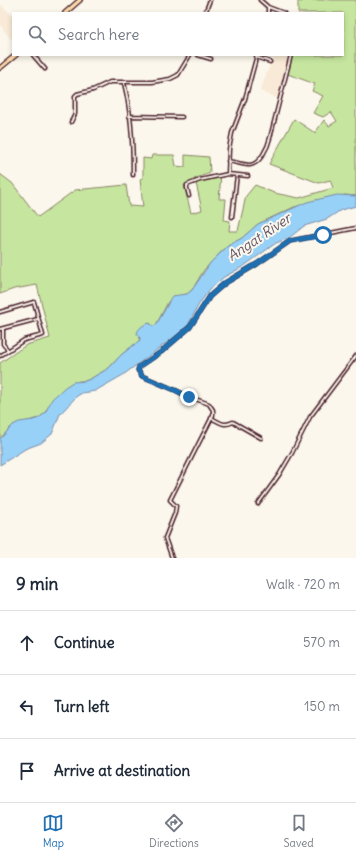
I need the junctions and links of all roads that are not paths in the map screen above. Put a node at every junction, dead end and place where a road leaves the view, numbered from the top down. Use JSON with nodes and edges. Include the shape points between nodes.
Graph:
{"nodes":[{"id":1,"x":80,"y":0,"type":"edge"},
{"id":2,"x":210,"y":0,"type":"edge"},
{"id":3,"x":261,"y":0,"type":"edge"},
{"id":4,"x":268,"y":6,"type":"junction"},
{"id":5,"x":66,"y":12,"type":"edge"},
{"id":6,"x":205,"y":12,"type":"edge"},
{"id":7,"x":268,"y":12,"type":"edge"},
{"id":8,"x":282,"y":12,"type":"edge"},
{"id":9,"x":15,"y":56,"type":"edge"},
{"id":10,"x":34,"y":56,"type":"edge"},
{"id":11,"x":189,"y":56,"type":"edge"},
{"id":12,"x":201,"y":56,"type":"edge"},
{"id":13,"x":257,"y":56,"type":"edge"},
{"id":14,"x":290,"y":56,"type":"edge"},
{"id":15,"x":211,"y":59,"type":"dead end"},
{"id":16,"x":270,"y":62,"type":"dead end"},
{"id":17,"x":0,"y":68,"type":"edge"},
{"id":18,"x":45,"y":69,"type":"dead end"},
{"id":19,"x":124,"y":82,"type":"junction"},
{"id":20,"x":129,"y":116,"type":"junction"},
{"id":21,"x":182,"y":117,"type":"dead end"},
{"id":22,"x":71,"y":122,"type":"dead end"},
{"id":23,"x":228,"y":161,"type":"junction"},
{"id":24,"x":228,"y":174,"type":"junction"},
{"id":25,"x":237,"y":174,"type":"junction"},
{"id":26,"x":133,"y":175,"type":"dead end"},
{"id":27,"x":248,"y":176,"type":"dead end"},
{"id":28,"x":189,"y":196,"type":"dead end"},
{"id":29,"x":232,"y":217,"type":"dead end"},
{"id":30,"x":356,"y":228,"type":"edge"},
{"id":31,"x":0,"y":312,"type":"edge"},
{"id":32,"x":38,"y":319,"type":"junction"},
{"id":33,"x":1,"y":329,"type":"edge"},
{"id":34,"x":8,"y":350,"type":"junction"},
{"id":35,"x":0,"y":356,"type":"edge"},
{"id":36,"x":356,"y":356,"type":"edge"},
{"id":37,"x":211,"y":418,"type":"junction"},
{"id":38,"x":261,"y":438,"type":"dead end"},
{"id":39,"x":258,"y":504,"type":"dead end"},
{"id":40,"x":172,"y":558,"type":"edge"}],
"edges":[{"from":1,"to":5,"type":"main road"},
{"from":2,"to":6,"type":"street"},
{"from":3,"to":4,"type":"street"},
{"from":4,"to":7,"type":"street"},
{"from":4,"to":8,"type":"street"},
{"from":9,"to":17,"type":"main road"},
{"from":10,"to":18,"type":"street"},
{"from":11,"to":19,"type":"street","via":[[178,75],[170,79]]},
{"from":12,"to":15,"type":"street"},
{"from":13,"to":16,"type":"street"},
{"from":13,"to":23,"type":"street","via":[[232,133]]},
{"from":14,"to":23,"type":"street","via":[[267,150],[254,164]]},
{"from":19,"to":20,"type":"street"},
{"from":19,"to":22,"type":"street","via":[[110,82],[77,94],[75,114]]},
{"from":20,"to":21,"type":"street"},
{"from":20,"to":26,"type":"street"},
{"from":23,"to":24,"type":"street"},
{"from":24,"to":25,"type":"street"},
{"from":24,"to":28,"type":"street","via":[[200,180],[187,186]]},
{"from":25,"to":27,"type":"street"},
{"from":25,"to":29,"type":"street"},
{"from":30,"to":37,"type":"street","via":[[290,241],[225,283],[210,296],[190,327],[139,367],[142,376],[209,404],[213,410]]},
{"from":31,"to":32,"type":"street","via":[[34,302]]},
{"from":32,"to":33,"type":"street"},
{"from":32,"to":34,"type":"street","via":[[42,335],[24,340]]},
{"from":33,"to":34,"type":"street","via":[[3,344]]},
{"from":34,"to":35,"type":"street"},
{"from":36,"to":39,"type":"street","via":[[310,417],[289,458]]},
{"from":37,"to":38,"type":"street","via":[[227,425],[233,422]]},
{"from":37,"to":40,"type":"street","via":[[170,500],[176,506],[165,538]]}]}
